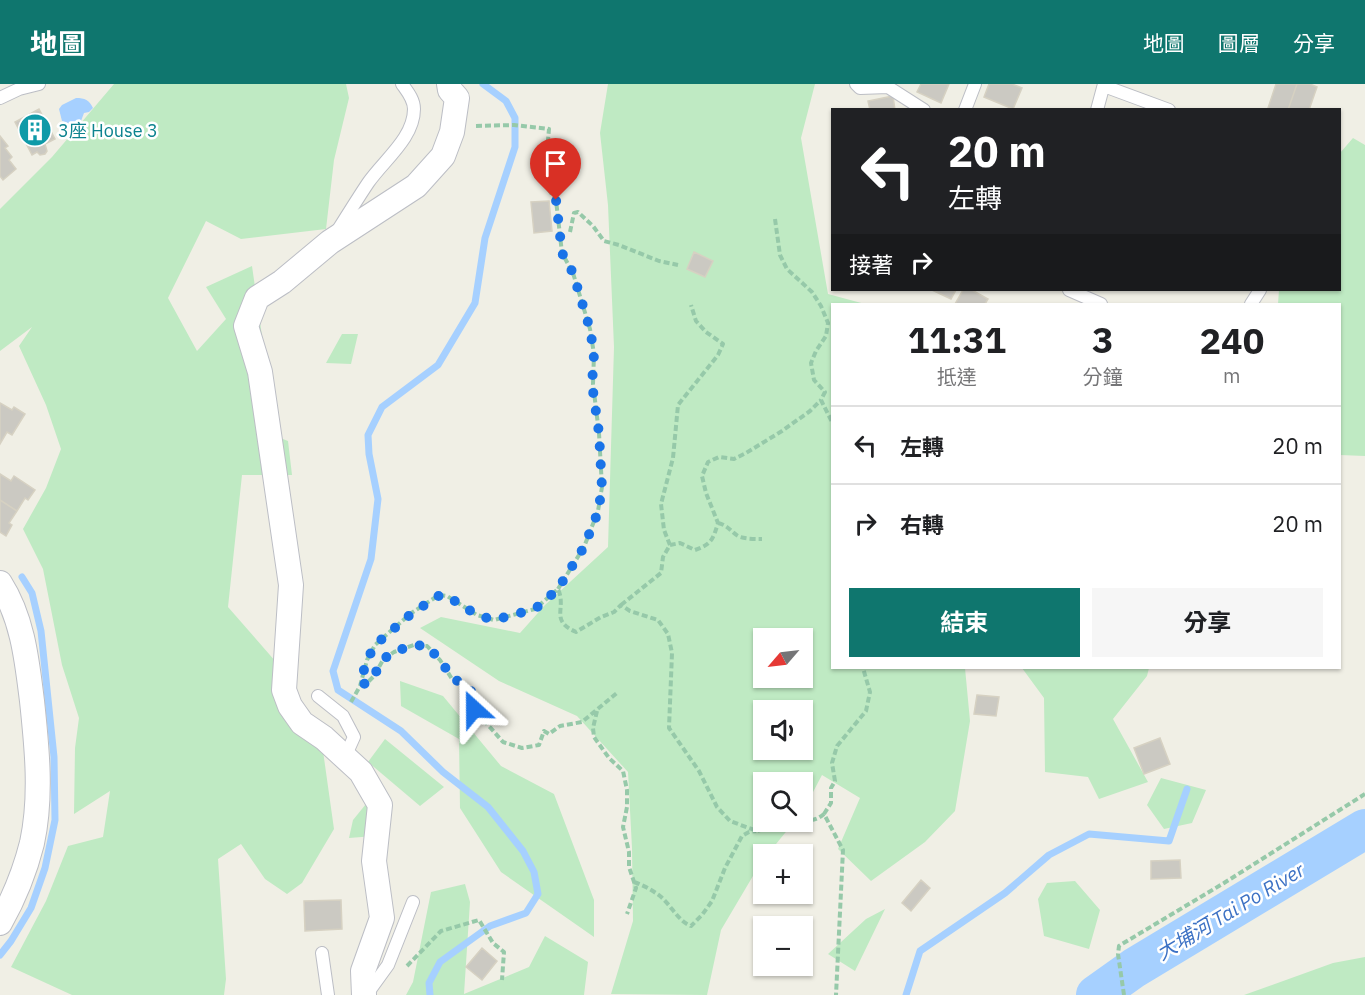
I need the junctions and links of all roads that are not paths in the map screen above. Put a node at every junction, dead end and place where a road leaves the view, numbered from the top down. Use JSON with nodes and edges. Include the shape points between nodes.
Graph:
{"nodes":[{"id":1,"x":39,"y":84,"type":"edge"},
{"id":2,"x":402,"y":84,"type":"edge"},
{"id":3,"x":449,"y":84,"type":"edge"},
{"id":4,"x":856,"y":84,"type":"edge"},
{"id":5,"x":975,"y":84,"type":"edge"},
{"id":6,"x":1104,"y":85,"type":"edge"},
{"id":7,"x":18,"y":87,"type":"edge"},
{"id":8,"x":0,"y":98,"type":"edge"},
{"id":9,"x":921,"y":108,"type":"edge"},
{"id":10,"x":966,"y":108,"type":"edge"},
{"id":11,"x":1098,"y":108,"type":"edge"},
{"id":12,"x":1164,"y":108,"type":"edge"},
{"id":13,"x":330,"y":242,"type":"junction"},
{"id":14,"x":1071,"y":291,"type":"edge"},
{"id":15,"x":1099,"y":303,"type":"edge"},
{"id":16,"x":0,"y":583,"type":"edge"},
{"id":17,"x":318,"y":696,"type":"dead end"},
{"id":18,"x":345,"y":757,"type":"junction"},
{"id":19,"x":413,"y":902,"type":"dead end"},
{"id":20,"x":0,"y":924,"type":"edge"},
{"id":21,"x":322,"y":954,"type":"dead end"},
{"id":22,"x":328,"y":995,"type":"edge"},
{"id":23,"x":365,"y":995,"type":"edge"}],
"edges":[{"from":1,"to":7,"type":"lane"},
{"from":2,"to":13,"type":"lane","via":[[414,107],[411,127]]},
{"from":3,"to":13,"type":"street","via":[[457,98],[452,132],[443,156],[416,186]]},
{"from":4,"to":9,"type":"lane","via":[[860,88],[888,87]]},
{"from":5,"to":10,"type":"lane"},
{"from":6,"to":11,"type":"lane"},
{"from":6,"to":12,"type":"lane"},
{"from":7,"to":8,"type":"lane"},
{"from":13,"to":18,"type":"street","via":[[256,298],[246,326],[260,372],[291,585],[284,690],[302,723]]},
{"from":14,"to":15,"type":"lane"},
{"from":16,"to":20,"type":"street","via":[[16,615],[27,662],[38,787],[32,842],[24,871]]},
{"from":17,"to":18,"type":"lane","via":[[343,716],[354,736]]},
{"from":18,"to":23,"type":"street","via":[[361,772],[380,805],[374,861],[382,918],[363,971]]},
{"from":19,"to":23,"type":"lane","via":[[388,964]]},
{"from":21,"to":22,"type":"lane"}]}
